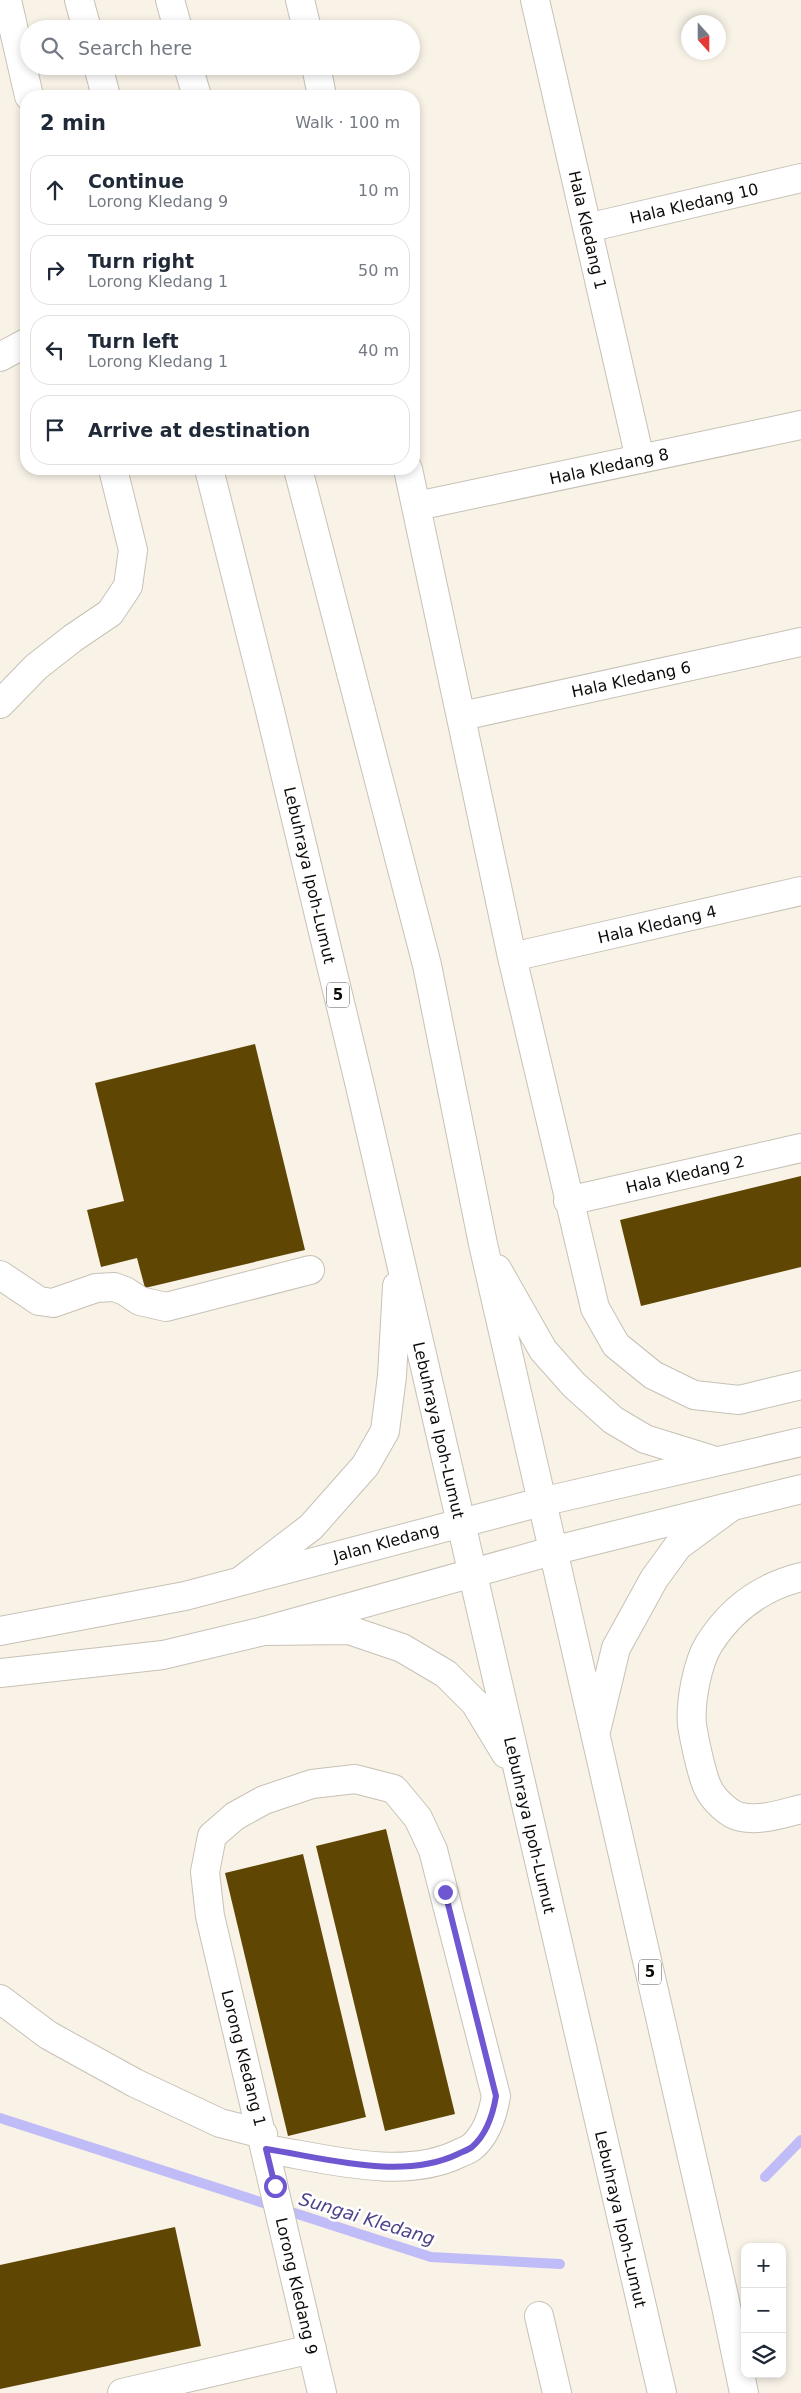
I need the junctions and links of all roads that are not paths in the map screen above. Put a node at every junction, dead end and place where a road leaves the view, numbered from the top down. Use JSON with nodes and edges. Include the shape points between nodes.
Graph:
{"nodes":[{"id":1,"x":8,"y":0,"type":"edge"},
{"id":2,"x":79,"y":0,"type":"edge"},
{"id":3,"x":170,"y":0,"type":"edge"},
{"id":4,"x":300,"y":0,"type":"edge"},
{"id":5,"x":535,"y":0,"type":"edge"},
{"id":6,"x":85,"y":20,"type":"edge"},
{"id":7,"x":176,"y":20,"type":"edge"},
{"id":8,"x":305,"y":20,"type":"edge"},
{"id":9,"x":9,"y":43,"type":"edge"},
{"id":10,"x":20,"y":72,"type":"edge"},
{"id":11,"x":21,"y":75,"type":"edge"},
{"id":12,"x":100,"y":75,"type":"edge"},
{"id":13,"x":190,"y":75,"type":"edge"},
{"id":14,"x":318,"y":75,"type":"edge"},
{"id":15,"x":27,"y":90,"type":"edge"},
{"id":16,"x":104,"y":90,"type":"edge"},
{"id":17,"x":194,"y":90,"type":"edge"},
{"id":18,"x":321,"y":90,"type":"edge"},
{"id":19,"x":801,"y":178,"type":"edge"},
{"id":20,"x":588,"y":228,"type":"junction"},
{"id":21,"x":20,"y":346,"type":"edge"},
{"id":22,"x":0,"y":357,"type":"edge"},
{"id":23,"x":801,"y":425,"type":"edge"},
{"id":24,"x":640,"y":459,"type":"junction"},
{"id":25,"x":113,"y":475,"type":"edge"},
{"id":26,"x":211,"y":475,"type":"edge"},
{"id":27,"x":300,"y":475,"type":"edge"},
{"id":28,"x":409,"y":475,"type":"edge"},
{"id":29,"x":417,"y":506,"type":"junction"},
{"id":30,"x":801,"y":642,"type":"edge"},
{"id":31,"x":0,"y":704,"type":"edge"},
{"id":32,"x":462,"y":716,"type":"junction"},
{"id":33,"x":801,"y":891,"type":"edge"},
{"id":34,"x":512,"y":957,"type":"junction"},
{"id":35,"x":801,"y":1148,"type":"edge"},
{"id":36,"x":568,"y":1201,"type":"junction"},
{"id":37,"x":483,"y":1244,"type":"junction"},
{"id":38,"x":398,"y":1253,"type":"junction"},
{"id":39,"x":310,"y":1270,"type":"dead end"},
{"id":40,"x":0,"y":1275,"type":"edge"},
{"id":41,"x":801,"y":1385,"type":"edge"},
{"id":42,"x":801,"y":1442,"type":"edge"},
{"id":43,"x":716,"y":1462,"type":"junction"},
{"id":44,"x":801,"y":1489,"type":"edge"},
{"id":45,"x":541,"y":1502,"type":"junction"},
{"id":46,"x":731,"y":1506,"type":"junction"},
{"id":47,"x":460,"y":1522,"type":"junction"},
{"id":48,"x":552,"y":1551,"type":"junction"},
{"id":49,"x":472,"y":1572,"type":"junction"},
{"id":50,"x":801,"y":1576,"type":"edge"},
{"id":51,"x":243,"y":1579,"type":"junction"},
{"id":52,"x":0,"y":1630,"type":"edge"},
{"id":53,"x":264,"y":1631,"type":"junction"},
{"id":54,"x":0,"y":1673,"type":"edge"},
{"id":55,"x":595,"y":1735,"type":"junction"},
{"id":56,"x":518,"y":1775,"type":"junction"},
{"id":57,"x":801,"y":1809,"type":"edge"},
{"id":58,"x":0,"y":1999,"type":"edge"},
{"id":59,"x":264,"y":2142,"type":"junction"},
{"id":60,"x":539,"y":2316,"type":"dead end"},
{"id":61,"x":312,"y":2350,"type":"junction"},
{"id":62,"x":122,"y":2393,"type":"edge"},
{"id":63,"x":322,"y":2393,"type":"edge"},
{"id":64,"x":557,"y":2393,"type":"edge"},
{"id":65,"x":662,"y":2393,"type":"edge"},
{"id":66,"x":744,"y":2393,"type":"edge"}],
"edges":[{"from":1,"to":9,"type":"main road"},
{"from":2,"to":6,"type":"main road"},
{"from":3,"to":7,"type":"main road"},
{"from":4,"to":8,"type":"main road"},
{"from":5,"to":20,"type":"main road","name":"Hala Kledang 1"},
{"from":9,"to":10,"type":"main road"},
{"from":11,"to":15,"type":"main road"},
{"from":12,"to":16,"type":"main road"},
{"from":13,"to":17,"type":"main road"},
{"from":14,"to":18,"type":"main road"},
{"from":19,"to":20,"type":"main road","name":"Hala Kledang 10"},
{"from":20,"to":24,"type":"main road","name":"Hala Kledang 1"},
{"from":21,"to":22,"type":"main road"},
{"from":23,"to":24,"type":"main road","name":"Hala Kledang 8"},
{"from":24,"to":29,"type":"main road","name":"Hala Kledang 8"},
{"from":25,"to":31,"type":"main road","via":[[132,550],[128,586],[110,613],[36,668]]},
{"from":26,"to":38,"type":"main road","name":"Lebuhraya Ipoh-Lumut","number":"5","via":[[271,715]]},
{"from":27,"to":37,"type":"main road","number":"5","via":[[427,965]]},
{"from":28,"to":29,"type":"main road"},
{"from":29,"to":32,"type":"main road"},
{"from":30,"to":32,"type":"main road","name":"Hala Kledang 6"},
{"from":32,"to":34,"type":"main road"},
{"from":33,"to":34,"type":"main road","name":"Hala Kledang 4"},
{"from":34,"to":36,"type":"main road"},
{"from":35,"to":36,"type":"main road","name":"Hala Kledang 2"},
{"from":36,"to":41,"type":"main road","via":[[595,1308],[616,1346],[653,1374],[694,1395],[739,1400]]},
{"from":37,"to":43,"type":"main road","via":[[543,1350],[574,1385],[613,1420],[645,1439]]},
{"from":37,"to":45,"type":"main road","number":"5"},
{"from":38,"to":47,"type":"main road","name":"Lebuhraya Ipoh-Lumut","number":"5"},
{"from":38,"to":51,"type":"main road","via":[[392,1376],[385,1431],[365,1466],[311,1527]]},
{"from":39,"to":40,"type":"main road","via":[[166,1307],[140,1301],[114,1287],[96,1288],[53,1303],[39,1301]]},
{"from":42,"to":43,"type":"main road","name":"Jalan Kledang"},
{"from":43,"to":45,"type":"main road","name":"Jalan Kledang"},
{"from":44,"to":46,"type":"main road"},
{"from":45,"to":47,"type":"main road","name":"Jalan Kledang"},
{"from":45,"to":48,"type":"main road","number":"5"},
{"from":46,"to":48,"type":"main road"},
{"from":46,"to":55,"type":"main road","via":[[678,1546],[654,1579],[616,1648]]},
{"from":47,"to":49,"type":"main road","name":"Lebuhraya Ipoh-Lumut","number":"5"},
{"from":47,"to":51,"type":"main road","name":"Jalan Kledang"},
{"from":48,"to":49,"type":"main road"},
{"from":48,"to":55,"type":"main road","number":"5"},
{"from":49,"to":53,"type":"main road"},
{"from":49,"to":56,"type":"main road","name":"Lebuhraya Ipoh-Lumut","number":"5"},
{"from":50,"to":57,"type":"main road","via":[[778,1582],[737,1608],[708,1646],[694,1687],[692,1725],[708,1787],[720,1804],[740,1817],[771,1817]]},
{"from":51,"to":52,"type":"main road","name":"Jalan Kledang","via":[[185,1596]]},
{"from":53,"to":54,"type":"main road","via":[[163,1655]]},
{"from":53,"to":56,"type":"main road","via":[[349,1630],[402,1648],[446,1674],[475,1703]]},
{"from":55,"to":66,"type":"main road","number":"5"},
{"from":56,"to":65,"type":"main road","name":"Lebuhraya Ipoh-Lumut","number":"5"},
{"from":58,"to":59,"type":"main road","name":"Lorong Kledang 1","via":[[48,2035],[135,2083]]},
{"from":59,"to":59,"type":"main road","name":"Lorong Kledang 1","via":[[210,1916],[205,1872],[212,1836],[236,1816],[264,1800],[312,1784],[355,1779],[394,1789],[418,1818],[435,1859],[496,2096],[492,2119],[472,2147],[442,2162],[406,2168],[356,2163]]},
{"from":59,"to":61,"type":"main road","name":"Lorong Kledang 9"},
{"from":60,"to":64,"type":"main road"},
{"from":61,"to":62,"type":"main road"},
{"from":61,"to":63,"type":"main road","name":"Lorong Kledang 9"}]}
